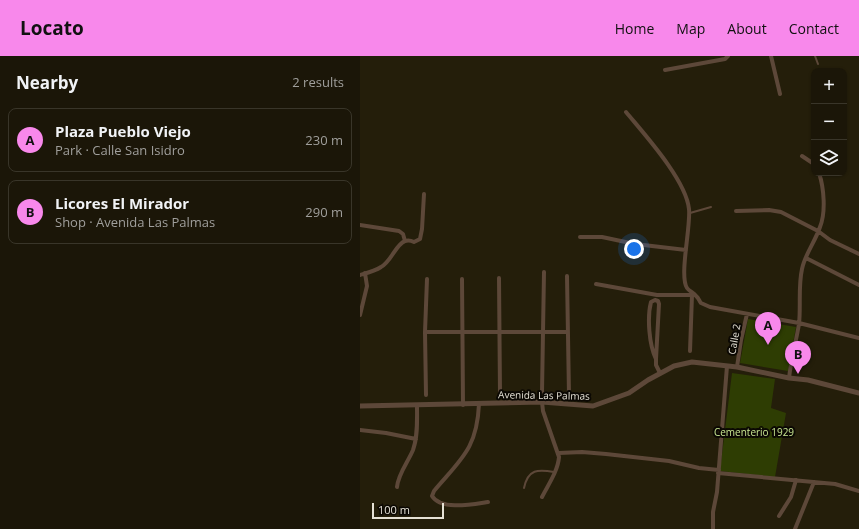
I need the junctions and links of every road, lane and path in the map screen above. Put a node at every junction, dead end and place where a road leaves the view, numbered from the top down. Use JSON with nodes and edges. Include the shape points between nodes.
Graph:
{"nodes":[{"id":1,"x":728,"y":56,"type":"edge"},
{"id":2,"x":771,"y":56,"type":"edge"},
{"id":3,"x":815,"y":56,"type":"edge"},
{"id":4,"x":818,"y":64,"type":"dead end"},
{"id":5,"x":665,"y":70,"type":"dead end"},
{"id":6,"x":780,"y":94,"type":"dead end"},
{"id":7,"x":626,"y":112,"type":"dead end"},
{"id":8,"x":802,"y":156,"type":"dead end"},
{"id":9,"x":811,"y":162,"type":"edge"},
{"id":10,"x":820,"y":176,"type":"edge"},
{"id":11,"x":424,"y":194,"type":"dead end"},
{"id":12,"x":711,"y":207,"type":"dead end"},
{"id":13,"x":736,"y":211,"type":"dead end"},
{"id":14,"x":689,"y":213,"type":"junction"},
{"id":15,"x":360,"y":225,"type":"edge"},
{"id":16,"x":818,"y":231,"type":"junction"},
{"id":17,"x":580,"y":237,"type":"dead end"},
{"id":18,"x":405,"y":241,"type":"junction"},
{"id":19,"x":686,"y":250,"type":"junction"},
{"id":20,"x":859,"y":254,"type":"edge"},
{"id":21,"x":806,"y":258,"type":"junction"},
{"id":22,"x":544,"y":272,"type":"dead end"},
{"id":23,"x":366,"y":273,"type":"junction"},
{"id":24,"x":360,"y":275,"type":"edge"},
{"id":25,"x":567,"y":276,"type":"dead end"},
{"id":26,"x":499,"y":278,"type":"dead end"},
{"id":27,"x":427,"y":279,"type":"dead end"},
{"id":28,"x":462,"y":279,"type":"dead end"},
{"id":29,"x":596,"y":284,"type":"dead end"},
{"id":30,"x":859,"y":284,"type":"edge"},
{"id":31,"x":694,"y":295,"type":"junction"},
{"id":32,"x":360,"y":313,"type":"edge"},
{"id":33,"x":747,"y":314,"type":"junction"},
{"id":34,"x":799,"y":323,"type":"junction"},
{"id":35,"x":543,"y":331,"type":"junction"},
{"id":36,"x":425,"y":332,"type":"junction"},
{"id":37,"x":463,"y":332,"type":"junction"},
{"id":38,"x":500,"y":332,"type":"junction"},
{"id":39,"x":568,"y":332,"type":"junction"},
{"id":40,"x":859,"y":338,"type":"edge"},
{"id":41,"x":690,"y":351,"type":"dead end"},
{"id":42,"x":656,"y":359,"type":"junction"},
{"id":43,"x":727,"y":366,"type":"junction"},
{"id":44,"x":737,"y":366,"type":"junction"},
{"id":45,"x":660,"y":373,"type":"junction"},
{"id":46,"x":789,"y":378,"type":"junction"},
{"id":47,"x":542,"y":392,"type":"dead end"},
{"id":48,"x":859,"y":393,"type":"edge"},
{"id":49,"x":500,"y":394,"type":"dead end"},
{"id":50,"x":426,"y":395,"type":"dead end"},
{"id":51,"x":569,"y":395,"type":"dead end"},
{"id":52,"x":542,"y":402,"type":"junction"},
{"id":53,"x":463,"y":404,"type":"junction"},
{"id":54,"x":479,"y":404,"type":"junction"},
{"id":55,"x":360,"y":406,"type":"edge"},
{"id":56,"x":416,"y":406,"type":"junction"},
{"id":57,"x":360,"y":430,"type":"edge"},
{"id":58,"x":416,"y":439,"type":"junction"},
{"id":59,"x":559,"y":453,"type":"junction"},
{"id":60,"x":554,"y":472,"type":"junction"},
{"id":61,"x":718,"y":472,"type":"junction"},
{"id":62,"x":796,"y":480,"type":"junction"},
{"id":63,"x":814,"y":482,"type":"junction"},
{"id":64,"x":396,"y":487,"type":"dead end"},
{"id":65,"x":524,"y":488,"type":"dead end"},
{"id":66,"x":859,"y":491,"type":"edge"},
{"id":67,"x":542,"y":497,"type":"dead end"},
{"id":68,"x":488,"y":502,"type":"dead end"},
{"id":69,"x":779,"y":516,"type":"dead end"},
{"id":70,"x":713,"y":529,"type":"edge"},
{"id":71,"x":795,"y":529,"type":"edge"}],
"edges":[{"from":1,"to":5,"type":"street","via":[[725,59]]},
{"from":2,"to":6,"type":"street"},
{"from":3,"to":4,"type":"lane"},
{"from":7,"to":14,"type":"street","via":[[675,176],[685,196]]},
{"from":8,"to":9,"type":"street"},
{"from":10,"to":16,"type":"street","via":[[823,207]]},
{"from":11,"to":18,"type":"street","via":[[421,237],[414,242]]},
{"from":12,"to":14,"type":"lane"},
{"from":13,"to":16,"type":"street","via":[[781,212]]},
{"from":14,"to":19,"type":"street"},
{"from":15,"to":18,"type":"street","via":[[399,231]]},
{"from":16,"to":20,"type":"street"},
{"from":16,"to":21,"type":"street"},
{"from":17,"to":19,"type":"street","via":[[602,237]]},
{"from":18,"to":23,"type":"street","via":[[382,267]]},
{"from":19,"to":31,"type":"street","via":[[685,283]]},
{"from":21,"to":30,"type":"street"},
{"from":21,"to":34,"type":"street","via":[[801,275]]},
{"from":22,"to":35,"type":"street"},
{"from":23,"to":24,"type":"street"},
{"from":23,"to":32,"type":"street"},
{"from":25,"to":39,"type":"street"},
{"from":26,"to":38,"type":"street"},
{"from":27,"to":36,"type":"street"},
{"from":28,"to":37,"type":"street"},
{"from":29,"to":31,"type":"street","via":[[657,295]]},
{"from":31,"to":33,"type":"street","via":[[704,306]]},
{"from":31,"to":41,"type":"street"},
{"from":33,"to":34,"type":"street"},
{"from":33,"to":44,"type":"street","name":"Calle 2"},
{"from":34,"to":40,"type":"street"},
{"from":34,"to":46,"type":"street"},
{"from":35,"to":38,"type":"street"},
{"from":35,"to":39,"type":"street"},
{"from":35,"to":47,"type":"street"},
{"from":36,"to":37,"type":"street"},
{"from":36,"to":50,"type":"street"},
{"from":37,"to":38,"type":"street"},
{"from":37,"to":53,"type":"street"},
{"from":38,"to":49,"type":"street"},
{"from":39,"to":51,"type":"street"},
{"from":42,"to":42,"type":"street","via":[[648,320],[651,302],[655,300],[660,304]]},
{"from":42,"to":45,"type":"street"},
{"from":43,"to":44,"type":"street","name":"Avenida Las Palmas"},
{"from":43,"to":45,"type":"street","name":"Avenida Las Palmas","via":[[692,362],[674,366]]},
{"from":43,"to":61,"type":"street"},
{"from":44,"to":46,"type":"street","name":"Avenida Las Palmas"},
{"from":45,"to":52,"type":"street","name":"Avenida Las Palmas","via":[[629,393],[593,406]]},
{"from":46,"to":48,"type":"street","name":"Avenida Las Palmas","via":[[808,380]]},
{"from":52,"to":54,"type":"street","name":"Avenida Las Palmas"},
{"from":52,"to":59,"type":"street"},
{"from":53,"to":54,"type":"street","name":"Avenida Las Palmas"},
{"from":53,"to":56,"type":"street","name":"Avenida Las Palmas"},
{"from":54,"to":68,"type":"street","via":[[471,443],[459,463],[432,496],[441,502],[457,506]]},
{"from":55,"to":56,"type":"street","name":"Avenida Las Palmas"},
{"from":56,"to":58,"type":"street"},
{"from":57,"to":58,"type":"street"},
{"from":58,"to":64,"type":"street"},
{"from":59,"to":60,"type":"street"},
{"from":59,"to":61,"type":"street","via":[[606,454],[669,462]]},
{"from":60,"to":65,"type":"lane","via":[[536,471],[529,477]]},
{"from":60,"to":67,"type":"street"},
{"from":61,"to":62,"type":"street"},
{"from":61,"to":70,"type":"street"},
{"from":62,"to":63,"type":"street"},
{"from":62,"to":69,"type":"street","via":[[791,497]]},
{"from":63,"to":66,"type":"street","via":[[835,484]]},
{"from":63,"to":71,"type":"street"}]}
